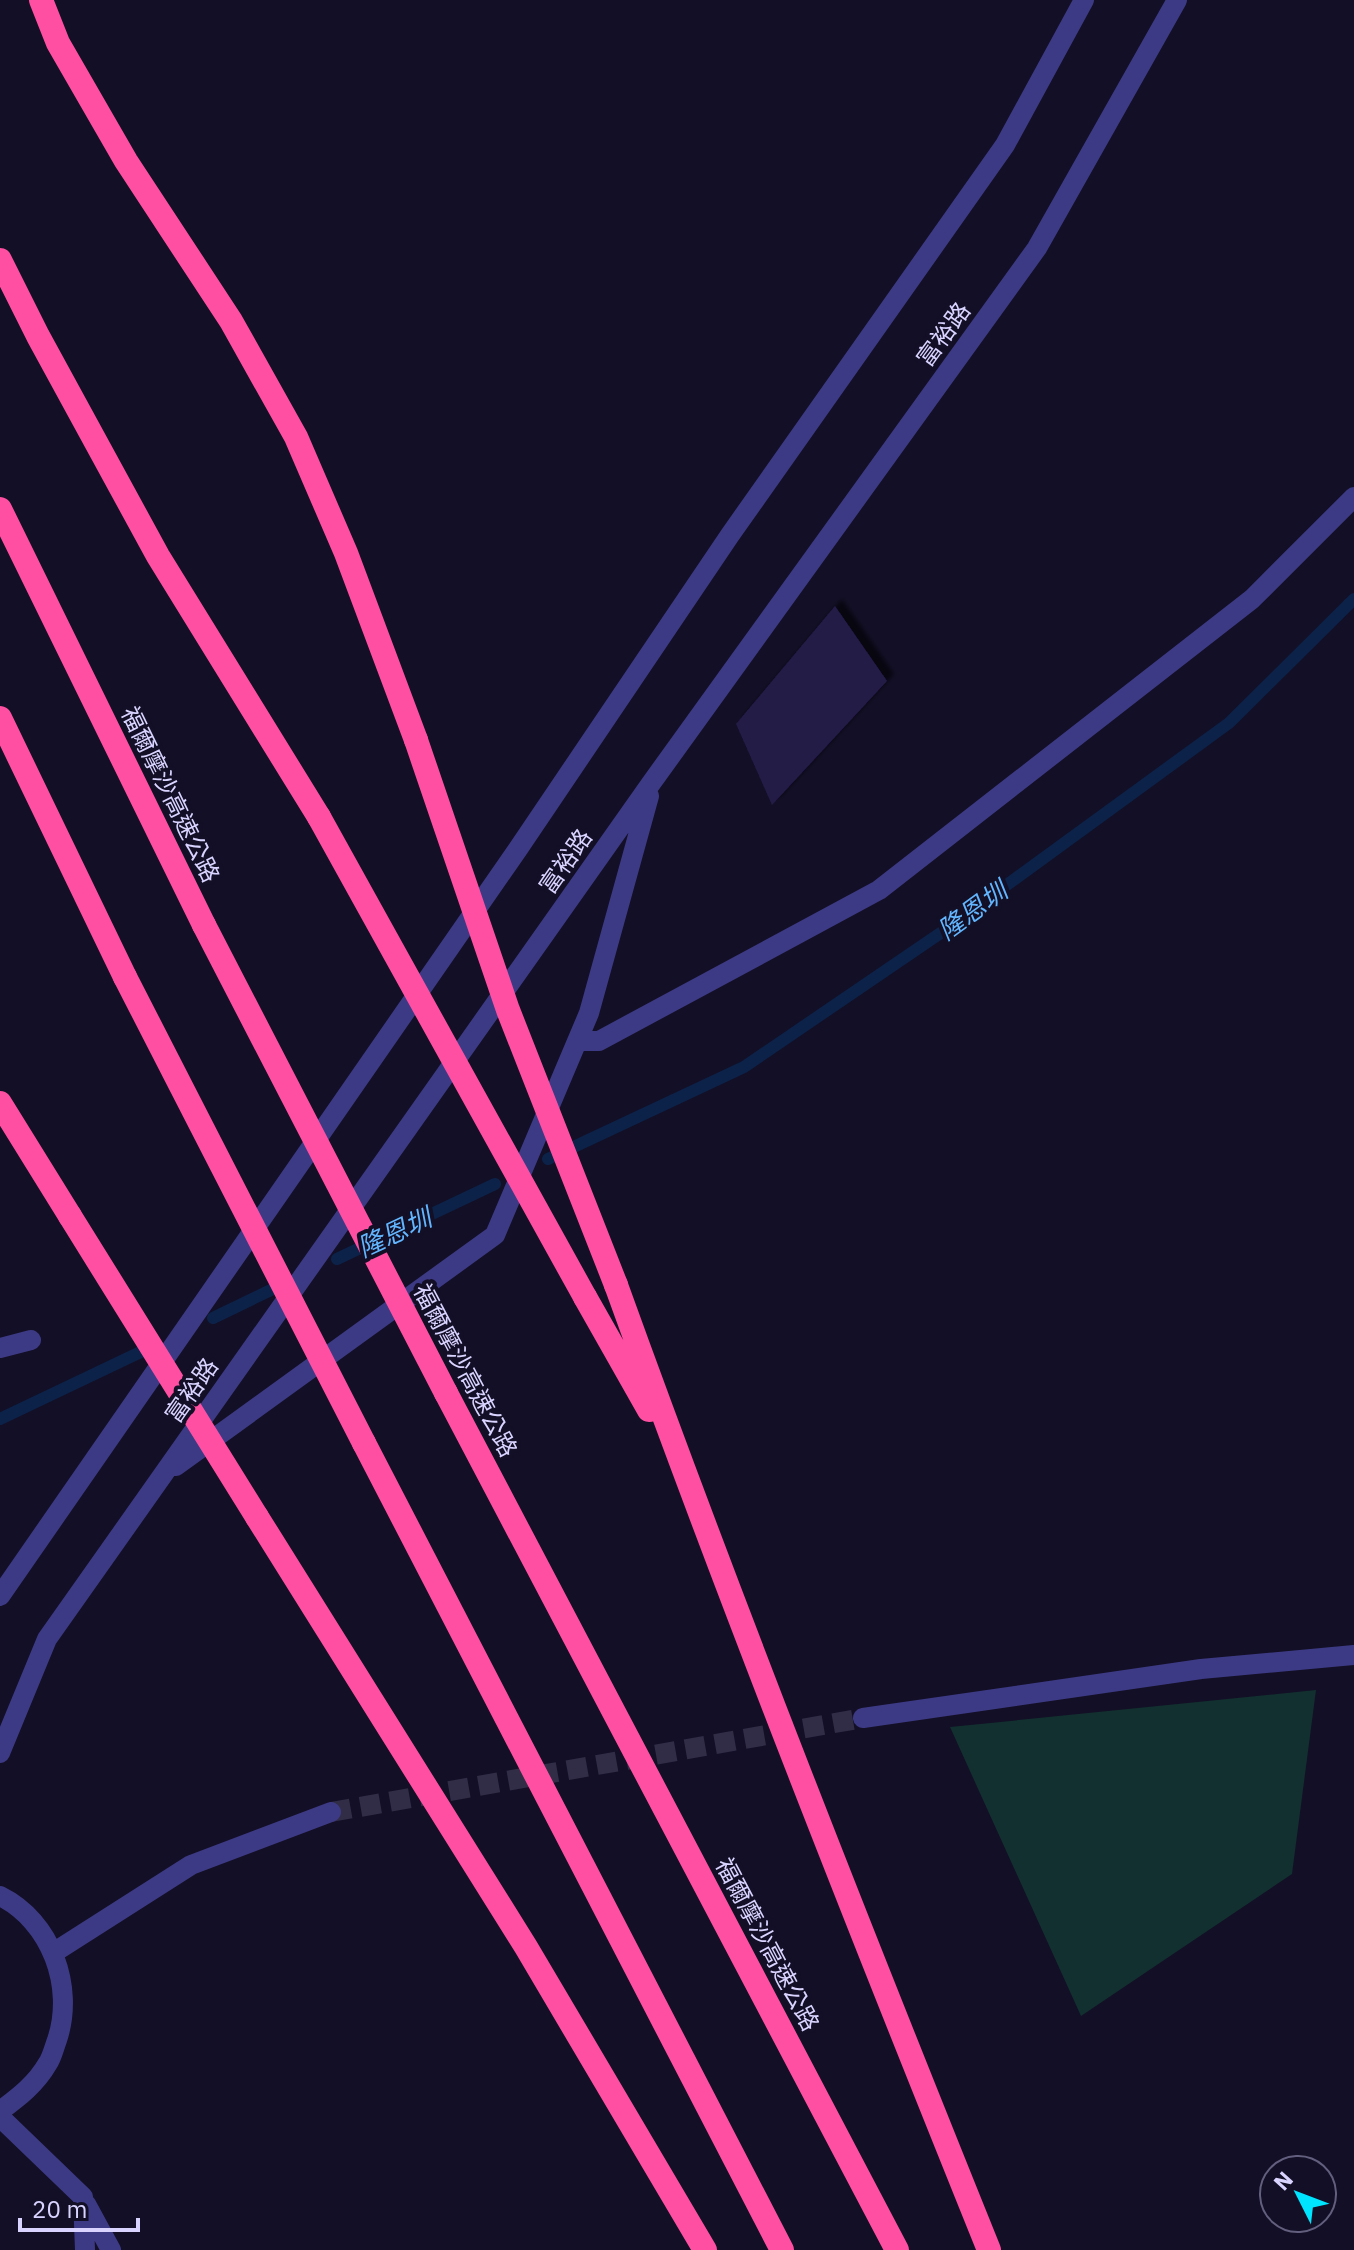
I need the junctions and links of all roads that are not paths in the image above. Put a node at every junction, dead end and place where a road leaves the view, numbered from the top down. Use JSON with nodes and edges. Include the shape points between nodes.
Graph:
{"nodes":[{"id":1,"x":41,"y":0,"type":"edge"},
{"id":2,"x":1084,"y":0,"type":"edge"},
{"id":3,"x":1177,"y":0,"type":"edge"},
{"id":4,"x":0,"y":260,"type":"edge"},
{"id":5,"x":1354,"y":497,"type":"edge"},
{"id":6,"x":0,"y":509,"type":"edge"},
{"id":7,"x":0,"y":718,"type":"edge"},
{"id":8,"x":652,"y":782,"type":"junction"},
{"id":9,"x":577,"y":1041,"type":"junction"},
{"id":10,"x":0,"y":1103,"type":"edge"},
{"id":11,"x":31,"y":1340,"type":"dead end"},
{"id":12,"x":0,"y":1348,"type":"edge"},
{"id":13,"x":682,"y":1468,"type":"junction"},
{"id":14,"x":163,"y":1475,"type":"junction"},
{"id":15,"x":0,"y":1596,"type":"edge"},
{"id":16,"x":1354,"y":1655,"type":"edge"},
{"id":17,"x":863,"y":1718,"type":"tunnel mouth"},
{"id":18,"x":0,"y":1753,"type":"edge"},
{"id":19,"x":331,"y":1812,"type":"tunnel mouth"},
{"id":20,"x":0,"y":1896,"type":"edge"},
{"id":21,"x":53,"y":1953,"type":"junction"},
{"id":22,"x":0,"y":2114,"type":"edge"},
{"id":23,"x":83,"y":2197,"type":"junction"},
{"id":24,"x":85,"y":2250,"type":"edge"},
{"id":25,"x":111,"y":2250,"type":"edge"},
{"id":26,"x":705,"y":2250,"type":"edge"},
{"id":27,"x":782,"y":2250,"type":"edge"},
{"id":28,"x":897,"y":2250,"type":"edge"},
{"id":29,"x":989,"y":2250,"type":"edge"}],
"edges":[{"from":1,"to":13,"type":"highway","bridge":true,"via":[[58,43],[126,161],[231,321],[296,437],[346,553],[508,1010]]},
{"from":2,"to":15,"type":"street","name":"富裕路","via":[[1005,145],[730,535]]},
{"from":3,"to":8,"type":"street","name":"富裕路","via":[[1037,248]]},
{"from":4,"to":13,"type":"highway","bridge":true,"via":[[158,556],[319,817]]},
{"from":5,"to":9,"type":"street","via":[[1252,599],[879,890],[599,1041]]},
{"from":6,"to":28,"type":"highway","name":"福爾摩沙高速公路","bridge":true,"via":[[204,925]]},
{"from":7,"to":27,"type":"highway","bridge":true,"via":[[125,977]]},
{"from":8,"to":9,"type":"street"},
{"from":8,"to":14,"type":"street","name":"富裕路"},
{"from":9,"to":14,"type":"street","via":[[495,1235]]},
{"from":10,"to":26,"type":"highway","bridge":true,"via":[[526,1947]]},
{"from":11,"to":12,"type":"street"},
{"from":13,"to":29,"type":"highway"},
{"from":14,"to":18,"type":"street","name":"富裕路","via":[[47,1639]]},
{"from":16,"to":17,"type":"street","via":[[1201,1669]]},
{"from":19,"to":21,"type":"street","via":[[191,1865]]},
{"from":20,"to":21,"type":"street","via":[[35,1924]]},
{"from":21,"to":22,"type":"street","via":[[63,1989],[62,2026],[50,2062],[27,2092]]},
{"from":22,"to":23,"type":"street"},
{"from":23,"to":24,"type":"street"},
{"from":23,"to":25,"type":"street"}]}
